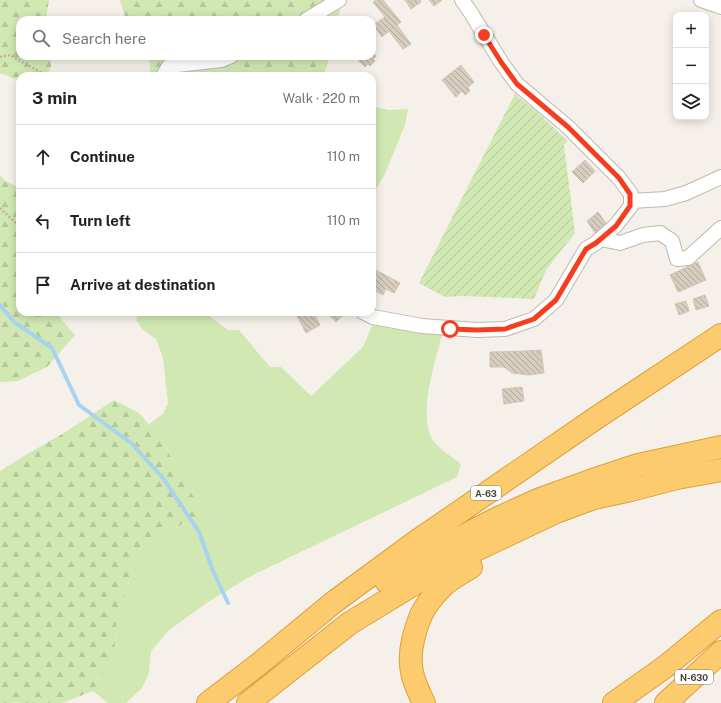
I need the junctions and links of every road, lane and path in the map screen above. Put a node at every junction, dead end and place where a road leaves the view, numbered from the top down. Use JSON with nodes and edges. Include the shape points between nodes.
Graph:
{"nodes":[{"id":1,"x":339,"y":0,"type":"edge"},
{"id":2,"x":462,"y":0,"type":"edge"},
{"id":3,"x":701,"y":0,"type":"edge"},
{"id":4,"x":721,"y":7,"type":"edge"},
{"id":5,"x":313,"y":16,"type":"edge"},
{"id":6,"x":0,"y":57,"type":"edge"},
{"id":7,"x":16,"y":58,"type":"edge"},
{"id":8,"x":19,"y":60,"type":"edge"},
{"id":9,"x":221,"y":60,"type":"edge"},
{"id":10,"x":41,"y":72,"type":"edge"},
{"id":11,"x":165,"y":72,"type":"edge"},
{"id":12,"x":721,"y":177,"type":"edge"},
{"id":13,"x":630,"y":201,"type":"junction"},
{"id":14,"x":0,"y":208,"type":"edge"},
{"id":15,"x":16,"y":223,"type":"edge"},
{"id":16,"x":721,"y":228,"type":"edge"},
{"id":17,"x":600,"y":239,"type":"junction"},
{"id":18,"x":371,"y":316,"type":"edge"},
{"id":19,"x":721,"y":335,"type":"edge"},
{"id":20,"x":721,"y":447,"type":"edge"},
{"id":21,"x":721,"y":470,"type":"edge"},
{"id":22,"x":630,"y":490,"type":"junction"},
{"id":23,"x":721,"y":621,"type":"edge"},
{"id":24,"x":721,"y":652,"type":"edge"},
{"id":25,"x":259,"y":664,"type":"junction"},
{"id":26,"x":208,"y":703,"type":"edge"},
{"id":27,"x":248,"y":703,"type":"edge"},
{"id":28,"x":424,"y":703,"type":"edge"},
{"id":29,"x":614,"y":703,"type":"edge"},
{"id":30,"x":666,"y":703,"type":"edge"}],
"edges":[{"from":1,"to":5,"type":"street"},
{"from":2,"to":13,"type":"street","via":[[517,84],[568,127],[619,178],[630,194]]},
{"from":3,"to":4,"type":"street"},
{"from":6,"to":7,"type":"path","via":[[10,55]]},
{"from":8,"to":10,"type":"path"},
{"from":9,"to":11,"type":"street","via":[[169,66]]},
{"from":12,"to":13,"type":"street","via":[[686,193]]},
{"from":13,"to":17,"type":"street","via":[[630,206],[616,226]]},
{"from":14,"to":15,"type":"path"},
{"from":16,"to":17,"type":"street","via":[[688,258],[677,259],[672,241],[660,233],[643,235],[620,243]]},
{"from":17,"to":18,"type":"street","via":[[586,249],[556,300],[534,319],[505,329],[477,330],[422,326]]},
{"from":19,"to":25,"type":"highway","number":"A-63","via":[[417,541],[334,602]]},
{"from":20,"to":25,"type":"highway","via":[[638,465],[540,498],[425,556]]},
{"from":21,"to":22,"type":"highway"},
{"from":22,"to":27,"type":"highway","via":[[594,498],[556,512],[461,557],[350,623]]},
{"from":22,"to":28,"type":"highway","via":[[517,541],[444,584],[421,614],[414,636],[412,671]]},
{"from":23,"to":29,"type":"highway","via":[[665,667]]},
{"from":24,"to":30,"type":"highway","number":"N-630"},
{"from":25,"to":26,"type":"highway","number":"A-63"}]}
